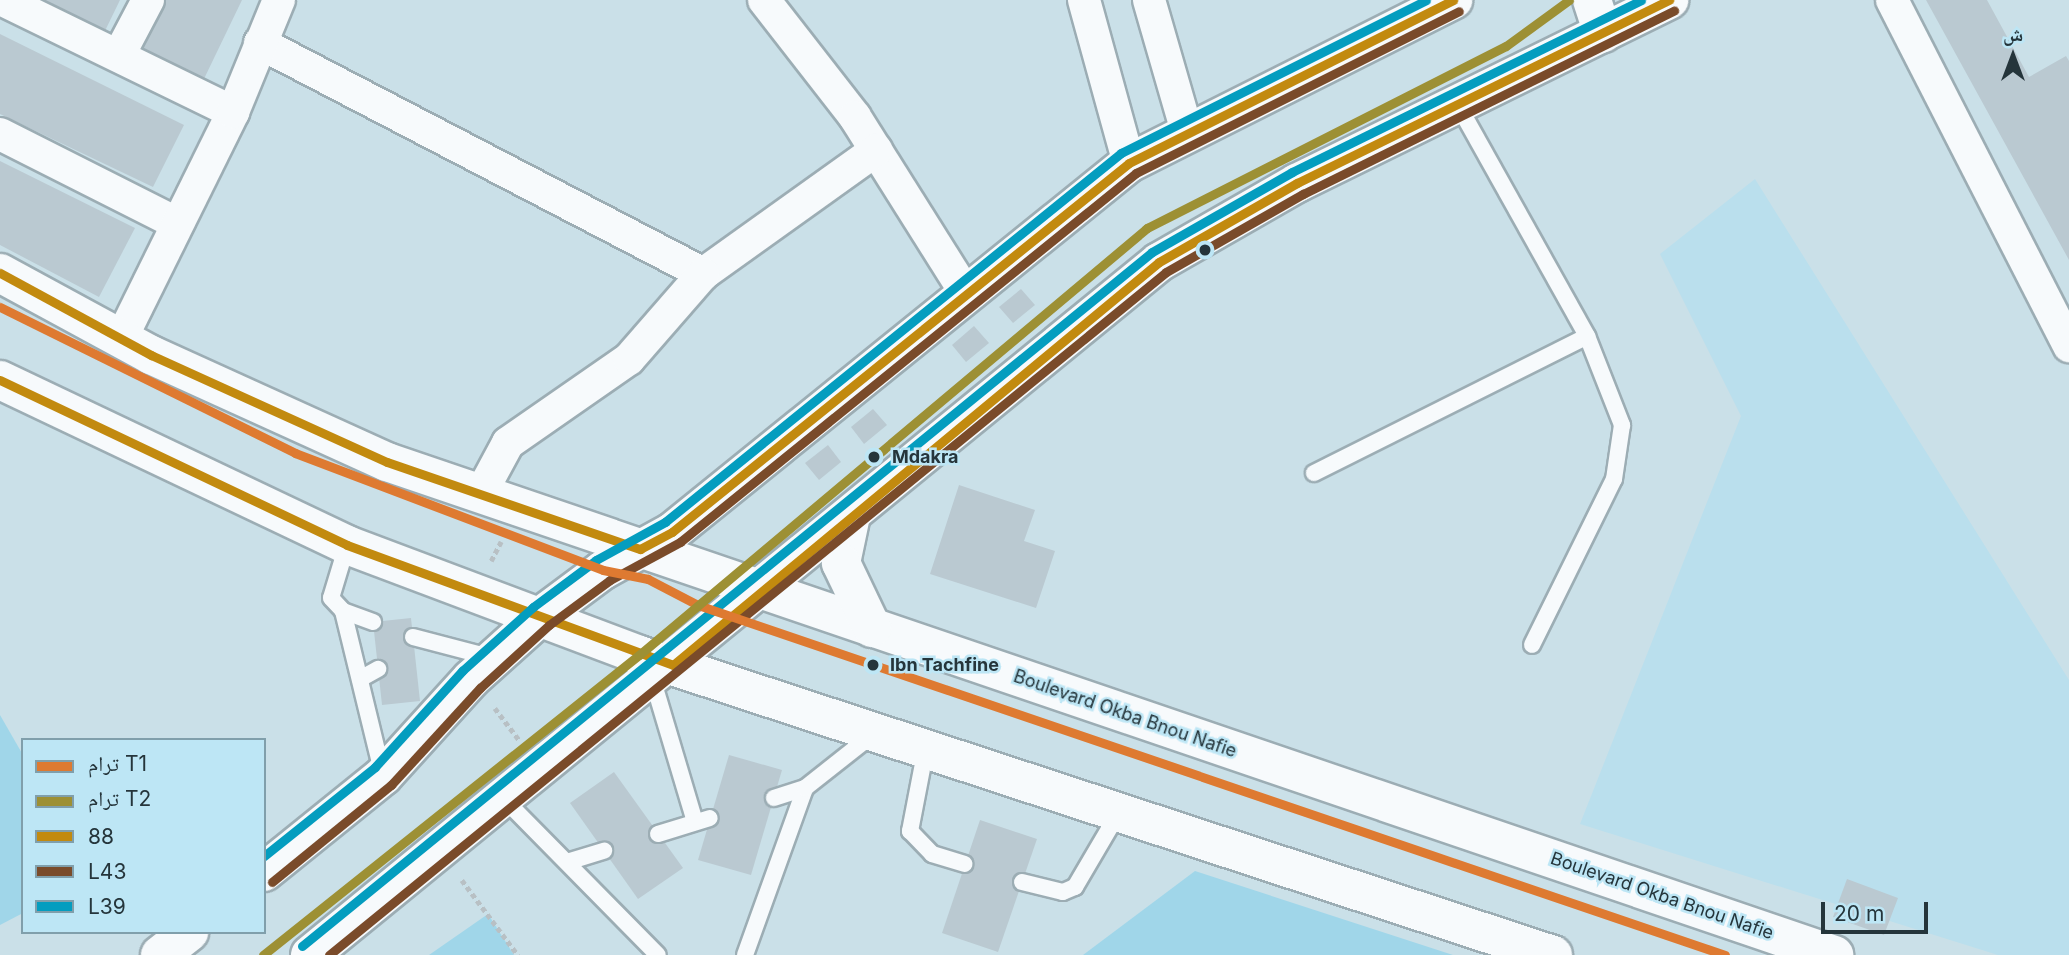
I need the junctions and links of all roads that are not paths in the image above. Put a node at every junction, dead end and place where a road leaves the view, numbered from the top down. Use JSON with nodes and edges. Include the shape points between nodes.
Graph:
{"nodes":[{"id":1,"x":3,"y":0,"type":"edge"},
{"id":2,"x":148,"y":0,"type":"edge"},
{"id":3,"x":279,"y":0,"type":"edge"},
{"id":4,"x":764,"y":0,"type":"edge"},
{"id":5,"x":1084,"y":0,"type":"edge"},
{"id":6,"x":1149,"y":0,"type":"edge"},
{"id":7,"x":1453,"y":0,"type":"edge"},
{"id":8,"x":1668,"y":0,"type":"edge"},
{"id":9,"x":1892,"y":0,"type":"edge"},
{"id":10,"x":1597,"y":16,"type":"edge"},
{"id":11,"x":260,"y":43,"type":"junction"},
{"id":12,"x":119,"y":55,"type":"junction"},
{"id":13,"x":1458,"y":104,"type":"junction"},
{"id":14,"x":233,"y":112,"type":"junction"},
{"id":15,"x":1187,"y":132,"type":"junction"},
{"id":16,"x":0,"y":134,"type":"edge"},
{"id":17,"x":876,"y":150,"type":"junction"},
{"id":18,"x":1129,"y":163,"type":"junction"},
{"id":19,"x":176,"y":223,"type":"junction"},
{"id":20,"x":0,"y":273,"type":"edge"},
{"id":21,"x":703,"y":274,"type":"junction"},
{"id":22,"x":965,"y":292,"type":"junction"},
{"id":23,"x":1587,"y":336,"type":"junction"},
{"id":24,"x":121,"y":339,"type":"junction"},
{"id":25,"x":2069,"y":346,"type":"edge"},
{"id":26,"x":0,"y":380,"type":"edge"},
{"id":27,"x":1314,"y":473,"type":"dead end"},
{"id":28,"x":480,"y":495,"type":"junction"},
{"id":29,"x":850,"y":520,"type":"junction"},
{"id":30,"x":347,"y":545,"type":"junction"},
{"id":31,"x":640,"y":549,"type":"junction"},
{"id":32,"x":766,"y":588,"type":"junction"},
{"id":33,"x":343,"y":611,"type":"junction"},
{"id":34,"x":541,"y":616,"type":"junction"},
{"id":35,"x":373,"y":622,"type":"dead end"},
{"id":36,"x":872,"y":628,"type":"junction"},
{"id":37,"x":418,"y":642,"type":"dead end"},
{"id":38,"x":1532,"y":645,"type":"dead end"},
{"id":39,"x":484,"y":668,"type":"junction"},
{"id":40,"x":378,"y":669,"type":"dead end"},
{"id":41,"x":663,"y":673,"type":"junction"},
{"id":42,"x":360,"y":679,"type":"junction"},
{"id":43,"x":876,"y":732,"type":"junction"},
{"id":44,"x":926,"y":748,"type":"junction"},
{"id":45,"x":383,"y":776,"type":"junction"},
{"id":46,"x":805,"y":788,"type":"junction"},
{"id":47,"x":774,"y":798,"type":"dead end"},
{"id":48,"x":506,"y":801,"type":"junction"},
{"id":49,"x":1119,"y":812,"type":"junction"},
{"id":50,"x":658,"y":834,"type":"dead end"},
{"id":51,"x":604,"y":851,"type":"dead end"},
{"id":52,"x":568,"y":862,"type":"junction"},
{"id":53,"x":965,"y":864,"type":"dead end"},
{"id":54,"x":266,"y":870,"type":"edge"},
{"id":55,"x":1022,"y":882,"type":"dead end"},
{"id":56,"x":186,"y":934,"type":"edge"},
{"id":57,"x":160,"y":955,"type":"edge"},
{"id":58,"x":310,"y":955,"type":"edge"},
{"id":59,"x":659,"y":955,"type":"edge"},
{"id":60,"x":745,"y":955,"type":"edge"},
{"id":61,"x":1553,"y":955,"type":"edge"},
{"id":62,"x":1834,"y":955,"type":"edge"}],
"edges":[{"from":1,"to":12,"type":"street"},
{"from":2,"to":12,"type":"street"},
{"from":3,"to":11,"type":"street"},
{"from":4,"to":17,"type":"street"},
{"from":5,"to":18,"type":"street"},
{"from":6,"to":15,"type":"street"},
{"from":7,"to":15,"type":"main road"},
{"from":8,"to":10,"type":"main road"},
{"from":9,"to":25,"type":"street"},
{"from":10,"to":13,"type":"main road"},
{"from":11,"to":14,"type":"street"},
{"from":11,"to":21,"type":"street"},
{"from":12,"to":14,"type":"street"},
{"from":13,"to":23,"type":"lane"},
{"from":13,"to":29,"type":"main road","via":[[1297,183],[1159,262]]},
{"from":14,"to":19,"type":"street"},
{"from":15,"to":18,"type":"main road"},
{"from":16,"to":19,"type":"street"},
{"from":17,"to":21,"type":"street"},
{"from":17,"to":22,"type":"street"},
{"from":18,"to":22,"type":"main road"},
{"from":19,"to":24,"type":"street"},
{"from":20,"to":24,"type":"main road","name":"Boulevard Okba Bnou Nafie"},
{"from":21,"to":28,"type":"street","via":[[629,359],[508,443]]},
{"from":22,"to":31,"type":"main road","via":[[683,523]]},
{"from":23,"to":27,"type":"lane"},
{"from":23,"to":38,"type":"lane","via":[[1617,403],[1622,450],[1614,479]]},
{"from":24,"to":28,"type":"main road","name":"Boulevard Okba Bnou Nafie","via":[[387,462]]},
{"from":26,"to":30,"type":"main road"},
{"from":28,"to":31,"type":"main road","name":"Boulevard Okba Bnou Nafie"},
{"from":29,"to":32,"type":"main road"},
{"from":29,"to":36,"type":"main road","via":[[841,564]]},
{"from":30,"to":33,"type":"lane","via":[[331,589]]},
{"from":30,"to":34,"type":"main road"},
{"from":31,"to":32,"type":"main road","name":"Boulevard Okba Bnou Nafie"},
{"from":31,"to":34,"type":"main road"},
{"from":32,"to":36,"type":"main road","name":"Boulevard Okba Bnou Nafie"},
{"from":32,"to":41,"type":"main road"},
{"from":33,"to":35,"type":"lane"},
{"from":33,"to":42,"type":"lane"},
{"from":34,"to":39,"type":"main road"},
{"from":34,"to":41,"type":"main road"},
{"from":36,"to":62,"type":"main road","name":"Boulevard Okba Bnou Nafie"},
{"from":37,"to":39,"type":"lane"},
{"from":39,"to":45,"type":"main road"},
{"from":40,"to":42,"type":"lane"},
{"from":41,"to":43,"type":"main road"},
{"from":41,"to":48,"type":"main road"},
{"from":41,"to":50,"type":"lane","via":[[702,820]]},
{"from":42,"to":45,"type":"lane"},
{"from":43,"to":44,"type":"main road"},
{"from":43,"to":46,"type":"lane"},
{"from":44,"to":49,"type":"main road"},
{"from":44,"to":53,"type":"lane","via":[[910,831],[932,853]]},
{"from":45,"to":54,"type":"main road"},
{"from":46,"to":47,"type":"lane"},
{"from":46,"to":60,"type":"lane"},
{"from":48,"to":52,"type":"lane"},
{"from":48,"to":58,"type":"main road"},
{"from":49,"to":55,"type":"lane","via":[[1075,887],[1063,892]]},
{"from":49,"to":61,"type":"main road"},
{"from":51,"to":52,"type":"lane"},
{"from":52,"to":59,"type":"lane"},
{"from":56,"to":57,"type":"main road"}]}
